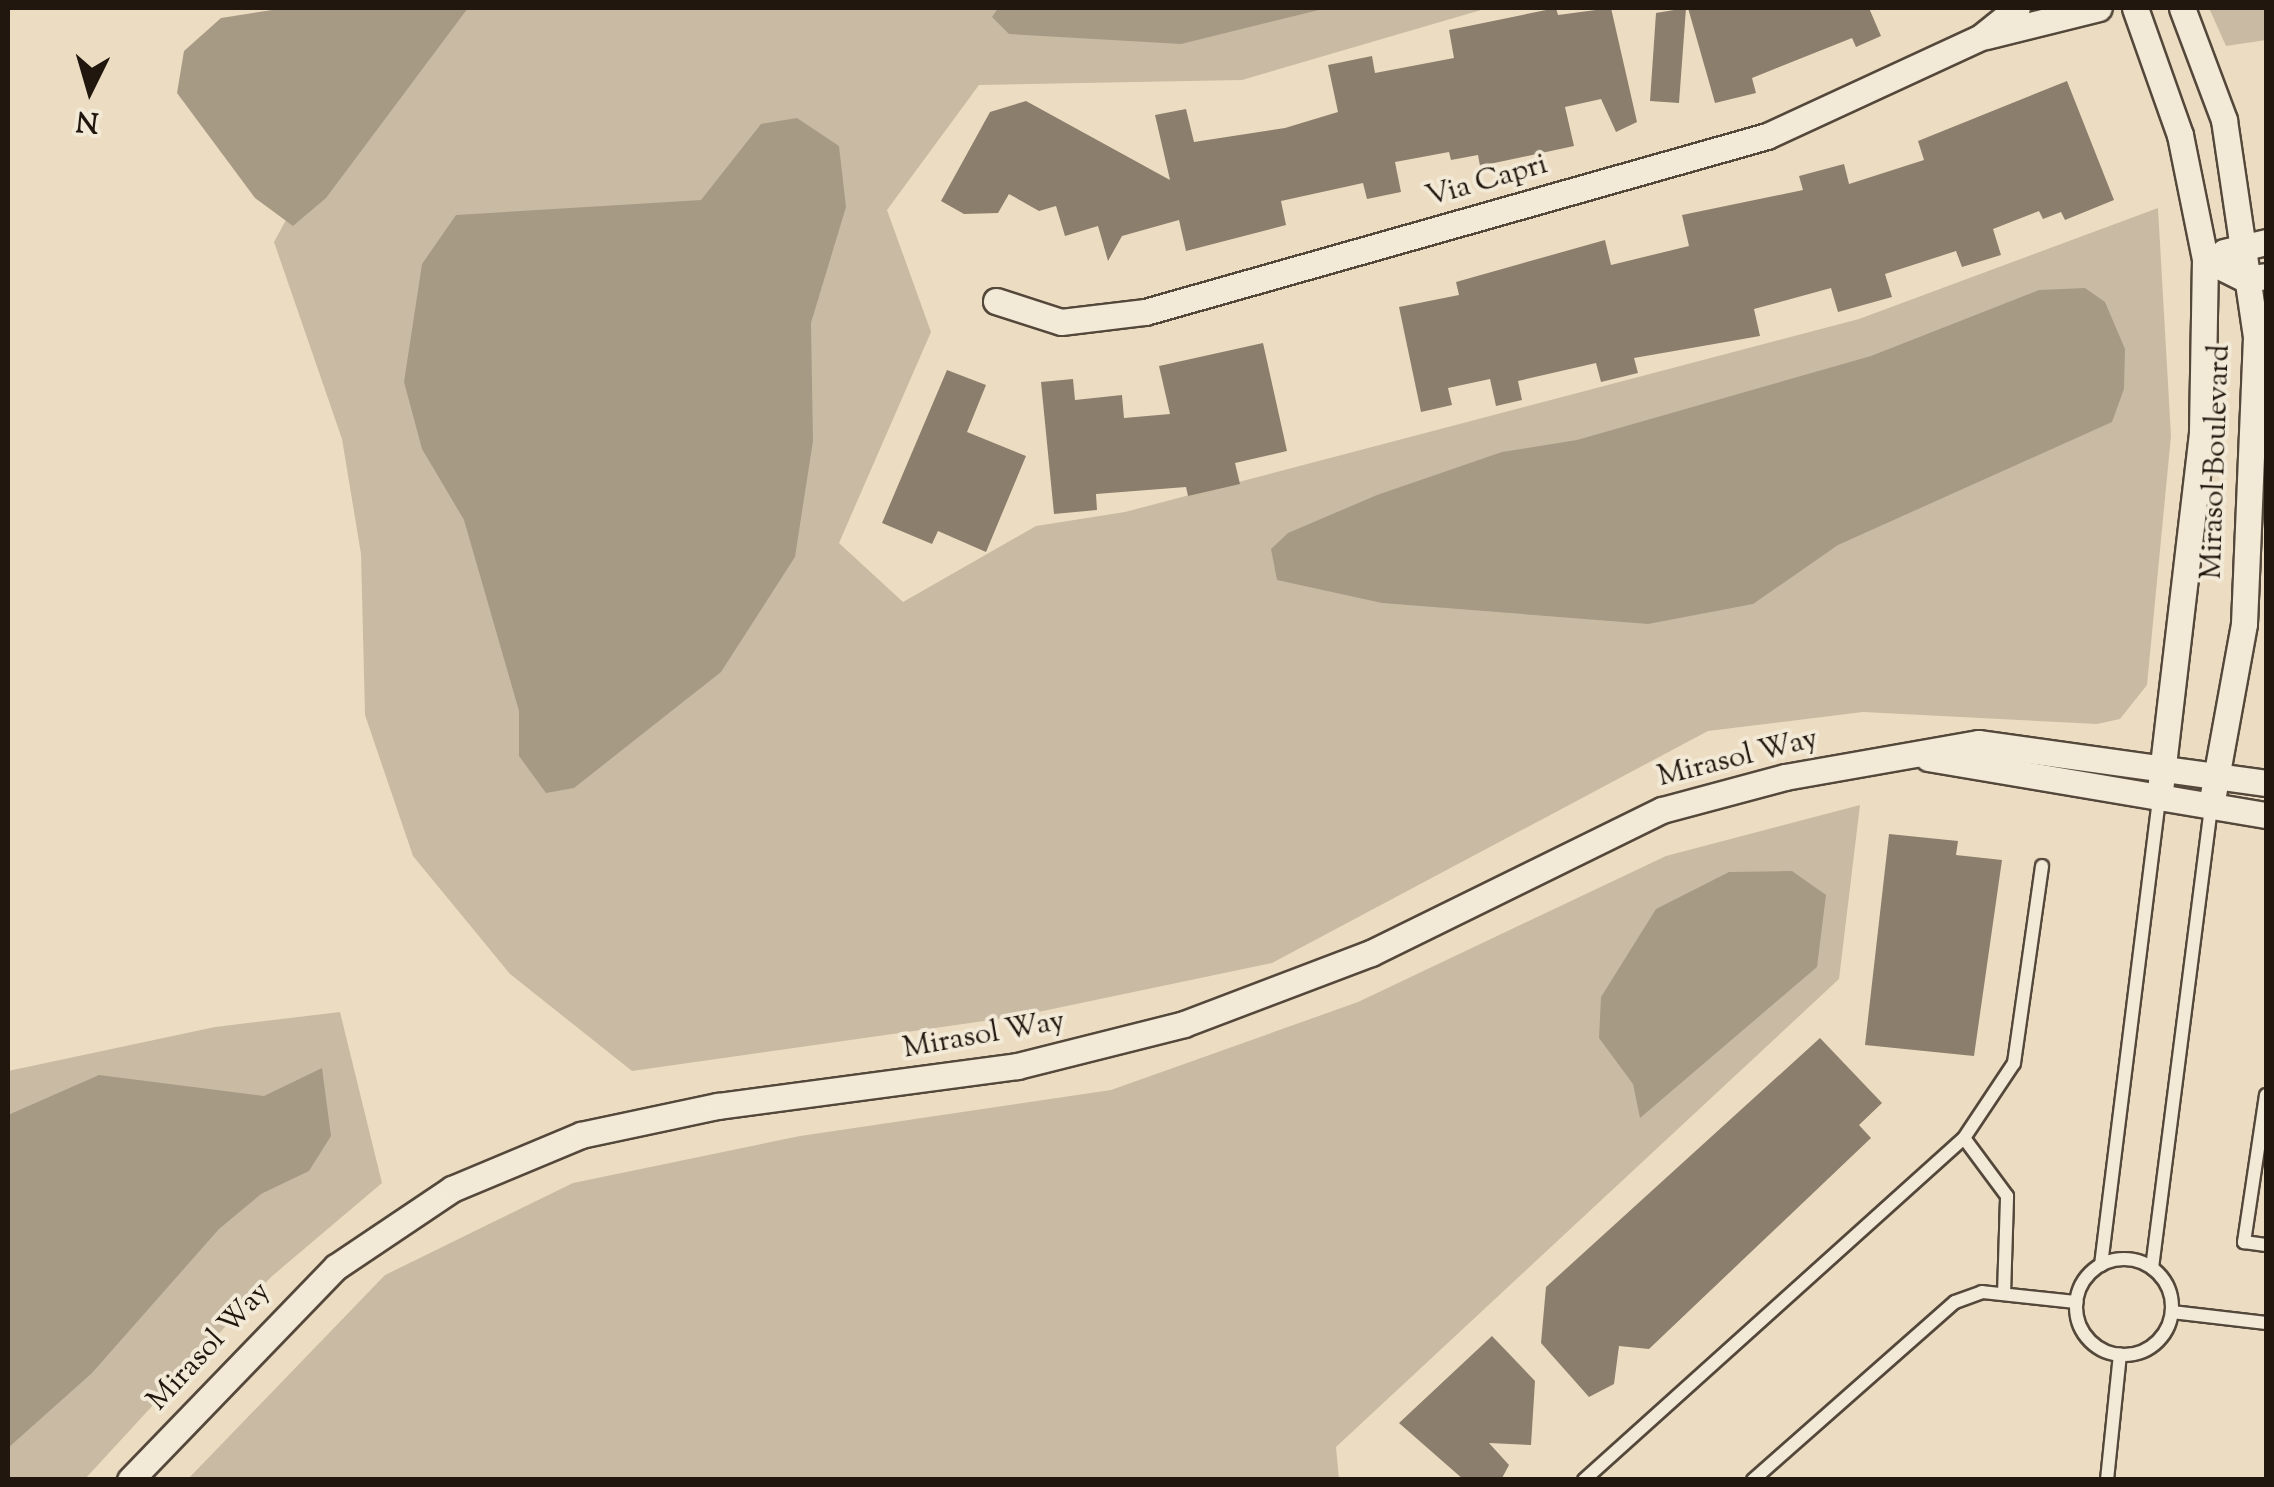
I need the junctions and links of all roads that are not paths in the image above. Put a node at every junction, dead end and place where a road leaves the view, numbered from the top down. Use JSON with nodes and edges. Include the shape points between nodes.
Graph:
{"nodes":[{"id":1,"x":2017,"y":8,"type":"edge"},
{"id":2,"x":2099,"y":8,"type":"edge"},
{"id":3,"x":2135,"y":8,"type":"edge"},
{"id":4,"x":2182,"y":8,"type":"edge"},
{"id":5,"x":1981,"y":38,"type":"junction"},
{"id":6,"x":2266,"y":242,"type":"edge"},
{"id":7,"x":2240,"y":246,"type":"junction"},
{"id":8,"x":2206,"y":259,"type":"junction"},
{"id":9,"x":2256,"y":278,"type":"edge"},
{"id":10,"x":996,"y":302,"type":"dead end"},
{"id":11,"x":1924,"y":757,"type":"junction"},
{"id":12,"x":2162,"y":767,"type":"junction"},
{"id":13,"x":2216,"y":775,"type":"junction"},
{"id":14,"x":2266,"y":783,"type":"edge"},
{"id":15,"x":2158,"y":798,"type":"junction"},
{"id":16,"x":2210,"y":806,"type":"junction"},
{"id":17,"x":2266,"y":815,"type":"edge"},
{"id":18,"x":2042,"y":866,"type":"dead end"},
{"id":19,"x":2266,"y":1095,"type":"edge"},
{"id":20,"x":1964,"y":1138,"type":"junction"},
{"id":21,"x":2266,"y":1245,"type":"edge"},
{"id":22,"x":2101,"y":1265,"type":"junction"},
{"id":23,"x":2152,"y":1268,"type":"junction"},
{"id":24,"x":2004,"y":1294,"type":"junction"},
{"id":25,"x":2076,"y":1302,"type":"junction"},
{"id":26,"x":2172,"y":1312,"type":"junction"},
{"id":27,"x":2266,"y":1324,"type":"edge"},
{"id":28,"x":2120,"y":1355,"type":"junction"},
{"id":29,"x":130,"y":1480,"type":"edge"},
{"id":30,"x":1584,"y":1480,"type":"edge"},
{"id":31,"x":1753,"y":1480,"type":"edge"},
{"id":32,"x":2107,"y":1480,"type":"edge"}],
"edges":[{"from":1,"to":5,"type":"street","name":"Via Capri"},
{"from":2,"to":5,"type":"street","name":"Via Capri"},
{"from":3,"to":8,"type":"street","name":"Mirasol Boulevard","via":[[2180,135]]},
{"from":4,"to":7,"type":"street","name":"Mirasol Boulevard","via":[[2224,120]]},
{"from":5,"to":10,"type":"street","name":"Via Capri","via":[[1768,136],[1145,312],[1062,322]]},
{"from":6,"to":7,"type":"street"},
{"from":7,"to":8,"type":"street"},
{"from":7,"to":9,"type":"street","name":"Mirasol Boulevard"},
{"from":8,"to":9,"type":"street"},
{"from":8,"to":12,"type":"street","name":"Mirasol Boulevard","via":[[2202,434]]},
{"from":9,"to":13,"type":"street","name":"Mirasol Boulevard","via":[[2244,624]]},
{"from":11,"to":12,"type":"street","name":"Mirasol Way","via":[[1978,744]]},
{"from":11,"to":15,"type":"street","name":"Mirasol Way"},
{"from":11,"to":29,"type":"street","name":"Mirasol Way","via":[[1804,773],[1662,810],[1371,952],[1118,1043],[932,1081],[642,1118],[509,1162],[435,1199],[336,1268]]},
{"from":12,"to":13,"type":"street","name":"Mirasol Way"},
{"from":12,"to":15,"type":"street","name":"Mirasol Boulevard"},
{"from":13,"to":14,"type":"street","name":"Mirasol Way"},
{"from":13,"to":16,"type":"street","name":"Mirasol Boulevard"},
{"from":15,"to":16,"type":"street","name":"Mirasol Way"},
{"from":15,"to":22,"type":"lane"},
{"from":16,"to":17,"type":"street","name":"Mirasol Way"},
{"from":16,"to":23,"type":"lane"},
{"from":18,"to":20,"type":"lane","via":[[2014,1062]]},
{"from":19,"to":21,"type":"lane","via":[[2244,1242]]},
{"from":20,"to":24,"type":"lane","via":[[2007,1196]]},
{"from":20,"to":30,"type":"lane"},
{"from":22,"to":23,"type":"lane","via":[[2127,1259]]},
{"from":22,"to":25,"type":"lane"},
{"from":23,"to":26,"type":"lane","via":[[2168,1288]]},
{"from":24,"to":25,"type":"lane"},
{"from":24,"to":31,"type":"lane","via":[[1955,1302]]},
{"from":25,"to":28,"type":"lane","via":[[2082,1332]]},
{"from":26,"to":27,"type":"lane"},
{"from":26,"to":28,"type":"lane","via":[[2160,1339]]},
{"from":28,"to":32,"type":"lane"}]}
